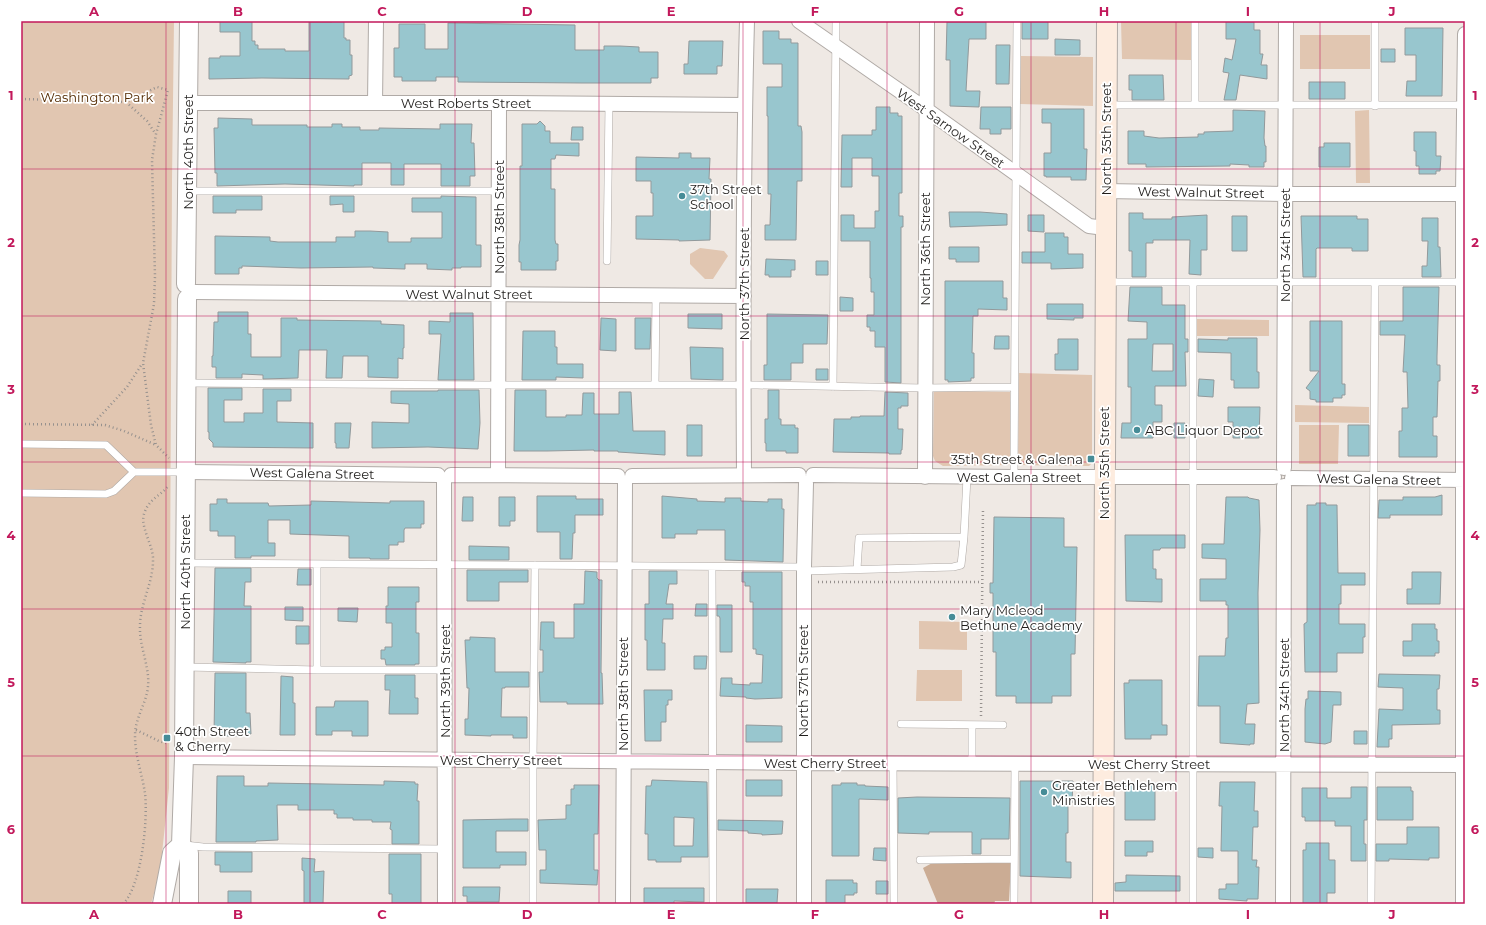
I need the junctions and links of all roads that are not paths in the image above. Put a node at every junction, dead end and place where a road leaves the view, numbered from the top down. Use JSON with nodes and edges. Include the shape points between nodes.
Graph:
{"nodes":[{"id":1,"x":189,"y":21,"type":"edge"},
{"id":2,"x":376,"y":21,"type":"edge"},
{"id":3,"x":747,"y":21,"type":"edge"},
{"id":4,"x":799,"y":21,"type":"edge"},
{"id":5,"x":836,"y":21,"type":"edge"},
{"id":6,"x":927,"y":21,"type":"edge"},
{"id":7,"x":1016,"y":21,"type":"edge"},
{"id":8,"x":1107,"y":21,"type":"edge"},
{"id":9,"x":1195,"y":21,"type":"edge"},
{"id":10,"x":1286,"y":21,"type":"edge"},
{"id":11,"x":1375,"y":21,"type":"edge"},
{"id":12,"x":1465,"y":34,"type":"edge"},
{"id":13,"x":836,"y":48,"type":"junction"},
{"id":14,"x":188,"y":103,"type":"junction"},
{"id":15,"x":375,"y":103,"type":"junction"},
{"id":16,"x":500,"y":103,"type":"junction"},
{"id":17,"x":610,"y":104,"type":"junction"},
{"id":18,"x":1464,"y":105,"type":"edge"},
{"id":19,"x":744,"y":106,"type":"junction"},
{"id":20,"x":1106,"y":106,"type":"junction"},
{"id":21,"x":1195,"y":106,"type":"junction"},
{"id":22,"x":1286,"y":106,"type":"junction"},
{"id":23,"x":1375,"y":106,"type":"junction"},
{"id":24,"x":927,"y":110,"type":"junction"},
{"id":25,"x":1016,"y":174,"type":"junction"},
{"id":26,"x":187,"y":191,"type":"junction"},
{"id":27,"x":499,"y":191,"type":"junction"},
{"id":28,"x":1105,"y":191,"type":"junction"},
{"id":29,"x":1286,"y":194,"type":"junction"},
{"id":30,"x":1464,"y":194,"type":"edge"},
{"id":31,"x":1105,"y":228,"type":"junction"},
{"id":32,"x":607,"y":261,"type":"dead end"},
{"id":33,"x":1105,"y":282,"type":"junction"},
{"id":34,"x":1193,"y":282,"type":"junction"},
{"id":35,"x":1464,"y":282,"type":"edge"},
{"id":36,"x":1285,"y":283,"type":"junction"},
{"id":37,"x":1375,"y":283,"type":"junction"},
{"id":38,"x":189,"y":291,"type":"junction"},
{"id":39,"x":499,"y":294,"type":"junction"},
{"id":40,"x":656,"y":295,"type":"junction"},
{"id":41,"x":744,"y":296,"type":"junction"},
{"id":42,"x":186,"y":383,"type":"junction"},
{"id":43,"x":498,"y":386,"type":"junction"},
{"id":44,"x":655,"y":386,"type":"junction"},
{"id":45,"x":743,"y":386,"type":"junction"},
{"id":46,"x":833,"y":387,"type":"junction"},
{"id":47,"x":1014,"y":387,"type":"junction"},
{"id":48,"x":924,"y":388,"type":"junction"},
{"id":49,"x":21,"y":444,"type":"edge"},
{"id":50,"x":134,"y":472,"type":"junction"},
{"id":51,"x":186,"y":472,"type":"junction"},
{"id":52,"x":498,"y":475,"type":"junction"},
{"id":53,"x":744,"y":475,"type":"junction"},
{"id":54,"x":444,"y":477,"type":"junction"},
{"id":55,"x":925,"y":477,"type":"junction"},
{"id":56,"x":967,"y":477,"type":"junction"},
{"id":57,"x":1014,"y":477,"type":"junction"},
{"id":58,"x":1193,"y":477,"type":"junction"},
{"id":59,"x":1283,"y":477,"type":"junction"},
{"id":60,"x":625,"y":478,"type":"junction"},
{"id":61,"x":806,"y":478,"type":"junction"},
{"id":62,"x":1104,"y":478,"type":"junction"},
{"id":63,"x":1373,"y":479,"type":"junction"},
{"id":64,"x":1464,"y":480,"type":"edge"},
{"id":65,"x":21,"y":493,"type":"edge"},
{"id":66,"x":964,"y":537,"type":"junction"},
{"id":67,"x":186,"y":563,"type":"junction"},
{"id":68,"x":316,"y":564,"type":"junction"},
{"id":69,"x":445,"y":564,"type":"junction"},
{"id":70,"x":535,"y":566,"type":"junction"},
{"id":71,"x":624,"y":566,"type":"junction"},
{"id":72,"x":712,"y":567,"type":"junction"},
{"id":73,"x":804,"y":569,"type":"junction"},
{"id":74,"x":857,"y":569,"type":"junction"},
{"id":75,"x":184,"y":667,"type":"junction"},
{"id":76,"x":316,"y":670,"type":"junction"},
{"id":77,"x":445,"y":670,"type":"junction"},
{"id":78,"x":901,"y":724,"type":"dead end"},
{"id":79,"x":972,"y":725,"type":"junction"},
{"id":80,"x":1002,"y":725,"type":"dead end"},
{"id":81,"x":184,"y":757,"type":"junction"},
{"id":82,"x":445,"y":760,"type":"junction"},
{"id":83,"x":533,"y":760,"type":"junction"},
{"id":84,"x":623,"y":761,"type":"junction"},
{"id":85,"x":713,"y":762,"type":"junction"},
{"id":86,"x":804,"y":763,"type":"junction"},
{"id":87,"x":893,"y":763,"type":"junction"},
{"id":88,"x":972,"y":764,"type":"junction"},
{"id":89,"x":1015,"y":764,"type":"junction"},
{"id":90,"x":1104,"y":764,"type":"junction"},
{"id":91,"x":1193,"y":764,"type":"junction"},
{"id":92,"x":1284,"y":764,"type":"junction"},
{"id":93,"x":1371,"y":764,"type":"junction"},
{"id":94,"x":1464,"y":765,"type":"edge"},
{"id":95,"x":181,"y":845,"type":"junction"},
{"id":96,"x":445,"y":849,"type":"junction"},
{"id":97,"x":1014,"y":859,"type":"junction"},
{"id":98,"x":920,"y":860,"type":"dead end"},
{"id":99,"x":162,"y":904,"type":"edge"},
{"id":100,"x":189,"y":904,"type":"edge"},
{"id":101,"x":445,"y":904,"type":"edge"},
{"id":102,"x":533,"y":904,"type":"edge"},
{"id":103,"x":623,"y":904,"type":"edge"},
{"id":104,"x":713,"y":904,"type":"edge"},
{"id":105,"x":804,"y":904,"type":"edge"},
{"id":106,"x":894,"y":904,"type":"edge"},
{"id":107,"x":1014,"y":904,"type":"edge"},
{"id":108,"x":1103,"y":904,"type":"edge"},
{"id":109,"x":1193,"y":904,"type":"edge"},
{"id":110,"x":1283,"y":904,"type":"edge"},
{"id":111,"x":1371,"y":904,"type":"edge"},
{"id":112,"x":1464,"y":904,"type":"edge"}],
"edges":[{"from":1,"to":14,"type":"street","name":"North 40th Street"},
{"from":2,"to":15,"type":"street"},
{"from":3,"to":19,"type":"street","name":"North 37th Street"},
{"from":4,"to":13,"type":"street","name":"West Sarnow Street"},
{"from":5,"to":13,"type":"lane"},
{"from":6,"to":24,"type":"street","name":"North 36th Street"},
{"from":7,"to":25,"type":"lane"},
{"from":8,"to":20,"type":"main road","name":"North 35th Street"},
{"from":9,"to":21,"type":"lane"},
{"from":10,"to":22,"type":"street","name":"North 34th Street"},
{"from":11,"to":23,"type":"lane"},
{"from":12,"to":18,"type":"street"},
{"from":13,"to":24,"type":"street","name":"West Sarnow Street"},
{"from":13,"to":46,"type":"lane"},
{"from":14,"to":15,"type":"street","name":"West Roberts Street"},
{"from":14,"to":26,"type":"street","name":"North 40th Street"},
{"from":15,"to":16,"type":"street","name":"West Roberts Street"},
{"from":16,"to":17,"type":"street","name":"West Roberts Street"},
{"from":16,"to":27,"type":"street","name":"North 38th Street"},
{"from":17,"to":19,"type":"street","name":"West Roberts Street"},
{"from":17,"to":32,"type":"lane"},
{"from":18,"to":23,"type":"lane"},
{"from":18,"to":30,"type":"street"},
{"from":19,"to":41,"type":"street","name":"North 37th Street"},
{"from":20,"to":21,"type":"lane"},
{"from":20,"to":28,"type":"main road","name":"North 35th Street"},
{"from":21,"to":22,"type":"lane"},
{"from":22,"to":23,"type":"lane"},
{"from":22,"to":29,"type":"street","name":"North 34th Street"},
{"from":24,"to":25,"type":"street","name":"West Sarnow Street"},
{"from":24,"to":48,"type":"street","name":"North 36th Street"},
{"from":25,"to":31,"type":"street","name":"West Sarnow Street","via":[[1089,226]]},
{"from":25,"to":47,"type":"lane"},
{"from":26,"to":27,"type":"lane"},
{"from":26,"to":38,"type":"street","name":"North 40th Street"},
{"from":27,"to":39,"type":"street","name":"North 38th Street"},
{"from":28,"to":29,"type":"street","name":"West Walnut Street"},
{"from":28,"to":31,"type":"main road","name":"North 35th Street"},
{"from":29,"to":30,"type":"street","name":"West Walnut Street"},
{"from":29,"to":36,"type":"street","name":"North 34th Street"},
{"from":30,"to":35,"type":"street"},
{"from":31,"to":33,"type":"main road","name":"North 35th Street"},
{"from":33,"to":34,"type":"lane"},
{"from":33,"to":62,"type":"main road","name":"North 35th Street"},
{"from":34,"to":36,"type":"lane"},
{"from":34,"to":58,"type":"lane"},
{"from":35,"to":37,"type":"lane"},
{"from":35,"to":64,"type":"street"},
{"from":36,"to":37,"type":"lane"},
{"from":36,"to":59,"type":"street","name":"North 34th Street"},
{"from":37,"to":63,"type":"lane"},
{"from":38,"to":39,"type":"street","name":"West Walnut Street"},
{"from":38,"to":42,"type":"street","name":"North 40th Street"},
{"from":39,"to":40,"type":"street","name":"West Walnut Street"},
{"from":39,"to":43,"type":"street","name":"North 38th Street"},
{"from":40,"to":41,"type":"street","name":"West Walnut Street"},
{"from":40,"to":44,"type":"lane"},
{"from":41,"to":45,"type":"street","name":"North 37th Street"},
{"from":42,"to":43,"type":"lane"},
{"from":42,"to":51,"type":"street","name":"North 40th Street"},
{"from":43,"to":44,"type":"lane"},
{"from":43,"to":52,"type":"street","name":"North 38th Street"},
{"from":44,"to":45,"type":"lane"},
{"from":45,"to":46,"type":"lane"},
{"from":45,"to":53,"type":"street","name":"North 37th Street"},
{"from":46,"to":48,"type":"lane"},
{"from":47,"to":48,"type":"lane"},
{"from":47,"to":57,"type":"lane"},
{"from":48,"to":55,"type":"street","name":"North 36th Street"},
{"from":49,"to":50,"type":"lane","via":[[106,445]]},
{"from":50,"to":51,"type":"lane"},
{"from":50,"to":65,"type":"lane","via":[[114,491],[106,494]]},
{"from":51,"to":54,"type":"street","name":"West Galena Street"},
{"from":51,"to":67,"type":"street","name":"North 40th Street"},
{"from":52,"to":54,"type":"street","name":"West Galena Street"},
{"from":52,"to":60,"type":"street","name":"West Galena Street"},
{"from":53,"to":60,"type":"street","name":"West Galena Street"},
{"from":53,"to":61,"type":"street","name":"West Galena Street"},
{"from":54,"to":69,"type":"street","name":"North 39th Street"},
{"from":55,"to":56,"type":"street","name":"West Galena Street"},
{"from":55,"to":61,"type":"street","name":"West Galena Street"},
{"from":56,"to":57,"type":"street","name":"West Galena Street"},
{"from":56,"to":66,"type":"lane"},
{"from":57,"to":62,"type":"street","name":"West Galena Street"},
{"from":58,"to":59,"type":"street","name":"West Galena Street"},
{"from":58,"to":62,"type":"street","name":"West Galena Street"},
{"from":58,"to":91,"type":"lane"},
{"from":59,"to":63,"type":"street","name":"West Galena Street"},
{"from":59,"to":92,"type":"street","name":"North 34th Street"},
{"from":60,"to":71,"type":"street","name":"North 38th Street"},
{"from":61,"to":73,"type":"street","name":"North 37th Street"},
{"from":62,"to":90,"type":"main road","name":"North 35th Street"},
{"from":63,"to":64,"type":"street","name":"West Galena Street"},
{"from":63,"to":93,"type":"lane"},
{"from":64,"to":94,"type":"street"},
{"from":66,"to":74,"type":"lane","via":[[961,566]]},
{"from":66,"to":74,"type":"lane","via":[[859,538]]},
{"from":67,"to":68,"type":"lane"},
{"from":67,"to":75,"type":"street","name":"North 40th Street"},
{"from":68,"to":69,"type":"lane"},
{"from":68,"to":76,"type":"lane"},
{"from":69,"to":70,"type":"lane"},
{"from":69,"to":77,"type":"street","name":"North 39th Street"},
{"from":70,"to":71,"type":"lane"},
{"from":70,"to":83,"type":"lane"},
{"from":71,"to":72,"type":"lane"},
{"from":71,"to":84,"type":"street","name":"North 38th Street"},
{"from":72,"to":73,"type":"lane"},
{"from":72,"to":85,"type":"lane"},
{"from":73,"to":74,"type":"lane"},
{"from":73,"to":86,"type":"street","name":"North 37th Street"},
{"from":75,"to":76,"type":"lane"},
{"from":75,"to":81,"type":"street","name":"North 40th Street"},
{"from":76,"to":77,"type":"lane"},
{"from":77,"to":82,"type":"street","name":"North 39th Street"},
{"from":78,"to":79,"type":"lane"},
{"from":79,"to":80,"type":"lane"},
{"from":79,"to":88,"type":"lane"},
{"from":81,"to":82,"type":"street","name":"West Cherry Street"},
{"from":81,"to":95,"type":"street","name":"North 40th Street"},
{"from":82,"to":83,"type":"street","name":"West Cherry Street"},
{"from":82,"to":96,"type":"street","name":"North 39th Street"},
{"from":83,"to":84,"type":"street","name":"West Cherry Street"},
{"from":83,"to":102,"type":"lane"},
{"from":84,"to":85,"type":"street","name":"West Cherry Street"},
{"from":84,"to":103,"type":"street","name":"North 38th Street"},
{"from":85,"to":86,"type":"street","name":"West Cherry Street"},
{"from":85,"to":104,"type":"lane"},
{"from":86,"to":87,"type":"street","name":"West Cherry Street"},
{"from":86,"to":105,"type":"street","name":"North 37th Street"},
{"from":87,"to":88,"type":"street","name":"West Cherry Street"},
{"from":87,"to":106,"type":"lane"},
{"from":88,"to":89,"type":"street","name":"West Cherry Street"},
{"from":89,"to":90,"type":"street","name":"West Cherry Street"},
{"from":89,"to":97,"type":"lane"},
{"from":90,"to":91,"type":"street","name":"West Cherry Street"},
{"from":90,"to":108,"type":"main road","name":"North 35th Street"},
{"from":91,"to":92,"type":"street","name":"West Cherry Street"},
{"from":91,"to":109,"type":"lane"},
{"from":92,"to":93,"type":"street","name":"West Cherry Street"},
{"from":92,"to":110,"type":"street","name":"North 34th Street"},
{"from":93,"to":94,"type":"street","name":"West Cherry Street"},
{"from":93,"to":111,"type":"lane"},
{"from":94,"to":112,"type":"street"},
{"from":95,"to":96,"type":"lane"},
{"from":95,"to":99,"type":"street","via":[[172,852]]},
{"from":95,"to":100,"type":"street","name":"North 40th Street","via":[[189,853]]},
{"from":96,"to":101,"type":"street","name":"North 39th Street"},
{"from":97,"to":98,"type":"lane"},
{"from":97,"to":107,"type":"lane"}]}
